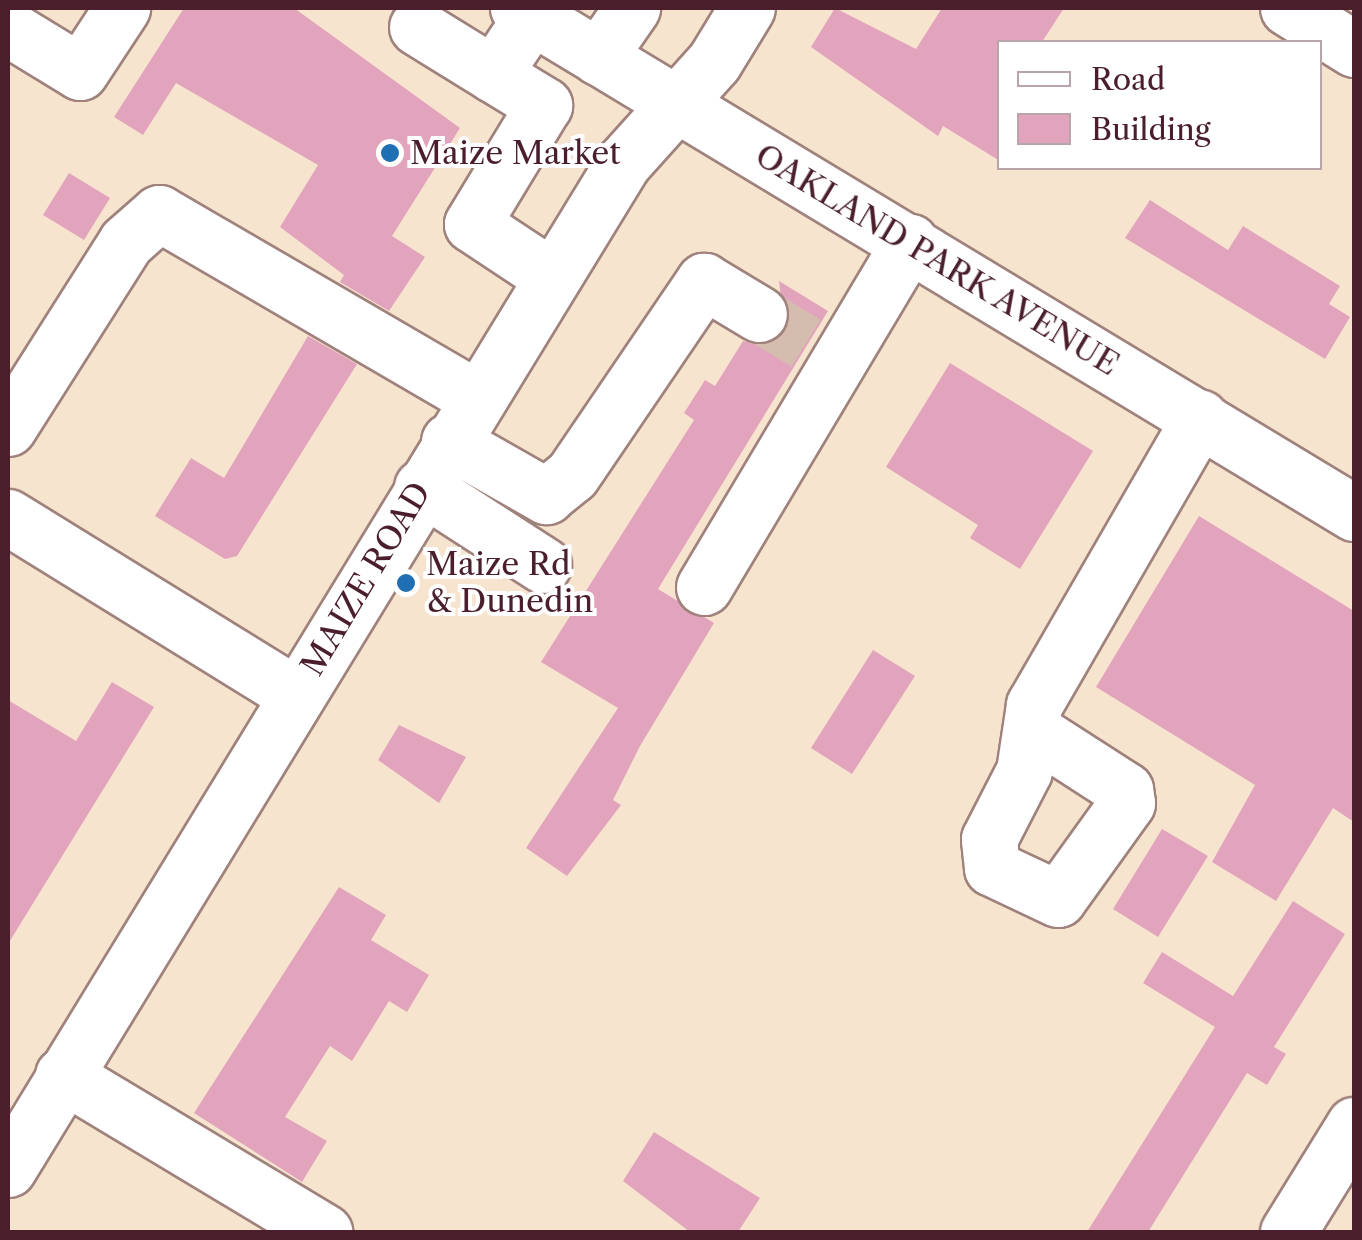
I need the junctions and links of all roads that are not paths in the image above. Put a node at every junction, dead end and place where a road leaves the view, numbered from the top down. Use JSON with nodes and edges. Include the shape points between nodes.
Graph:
{"nodes":[{"id":1,"x":31,"y":8,"type":"edge"},
{"id":2,"x":81,"y":8,"type":"edge"},
{"id":3,"x":122,"y":8,"type":"edge"},
{"id":4,"x":632,"y":8,"type":"edge"},
{"id":5,"x":747,"y":8,"type":"edge"},
{"id":6,"x":1288,"y":8,"type":"edge"},
{"id":7,"x":525,"y":12,"type":"edge"},
{"id":8,"x":8,"y":28,"type":"edge"},
{"id":9,"x":418,"y":28,"type":"dead end"},
{"id":10,"x":1354,"y":49,"type":"edge"},
{"id":11,"x":598,"y":57,"type":"junction"},
{"id":12,"x":494,"y":74,"type":"junction"},
{"id":13,"x":677,"y":104,"type":"junction"},
{"id":14,"x":910,"y":242,"type":"junction"},
{"id":15,"x":552,"y":277,"type":"junction"},
{"id":16,"x":759,"y":314,"type":"tunnel mouth"},
{"id":17,"x":1200,"y":418,"type":"junction"},
{"id":18,"x":463,"y":419,"type":"junction"},
{"id":19,"x":8,"y":428,"type":"edge"},
{"id":20,"x":422,"y":487,"type":"junction"},
{"id":21,"x":1354,"y":512,"type":"edge"},
{"id":22,"x":8,"y":517,"type":"edge"},
{"id":23,"x":543,"y":565,"type":"dead end"},
{"id":24,"x":704,"y":587,"type":"dead end"},
{"id":25,"x":296,"y":695,"type":"junction"},
{"id":26,"x":1032,"y":730,"type":"dead end"},
{"id":27,"x":64,"y":1075,"type":"junction"},
{"id":28,"x":1354,"y":1125,"type":"edge"},
{"id":29,"x":8,"y":1168,"type":"edge"},
{"id":30,"x":324,"y":1232,"type":"edge"},
{"id":31,"x":1288,"y":1232,"type":"edge"}],
"edges":[{"from":1,"to":2,"type":"street","via":[[52,18]]},
{"from":3,"to":8,"type":"street","via":[[80,72]]},
{"from":4,"to":11,"type":"street"},
{"from":5,"to":13,"type":"street","name":"MAIZE ROAD"},
{"from":6,"to":10,"type":"street"},
{"from":7,"to":11,"type":"street","name":"OAKLAND PARK AVENUE"},
{"from":7,"to":12,"type":"street"},
{"from":9,"to":12,"type":"street"},
{"from":11,"to":13,"type":"street","name":"OAKLAND PARK AVENUE"},
{"from":12,"to":15,"type":"street","via":[[544,106],[472,224]]},
{"from":13,"to":14,"type":"street","name":"OAKLAND PARK AVENUE"},
{"from":13,"to":15,"type":"street","name":"MAIZE ROAD","via":[[641,136]]},
{"from":14,"to":17,"type":"street","name":"OAKLAND PARK AVENUE"},
{"from":14,"to":24,"type":"street","via":[[823,353]]},
{"from":15,"to":18,"type":"street","name":"MAIZE ROAD"},
{"from":16,"to":18,"type":"street","via":[[704,281],[572,475],[546,496]]},
{"from":17,"to":21,"type":"street","name":"OAKLAND PARK AVENUE"},
{"from":17,"to":26,"type":"street","via":[[1034,706]]},
{"from":18,"to":19,"type":"street","via":[[160,213],[126,242]]},
{"from":18,"to":20,"type":"street","name":"MAIZE ROAD"},
{"from":20,"to":23,"type":"street"},
{"from":20,"to":25,"type":"street","name":"MAIZE ROAD"},
{"from":22,"to":25,"type":"street"},
{"from":25,"to":27,"type":"street","name":"MAIZE ROAD"},
{"from":27,"to":29,"type":"street","name":"MAIZE ROAD"},
{"from":27,"to":30,"type":"street"},
{"from":28,"to":31,"type":"street"}]}
